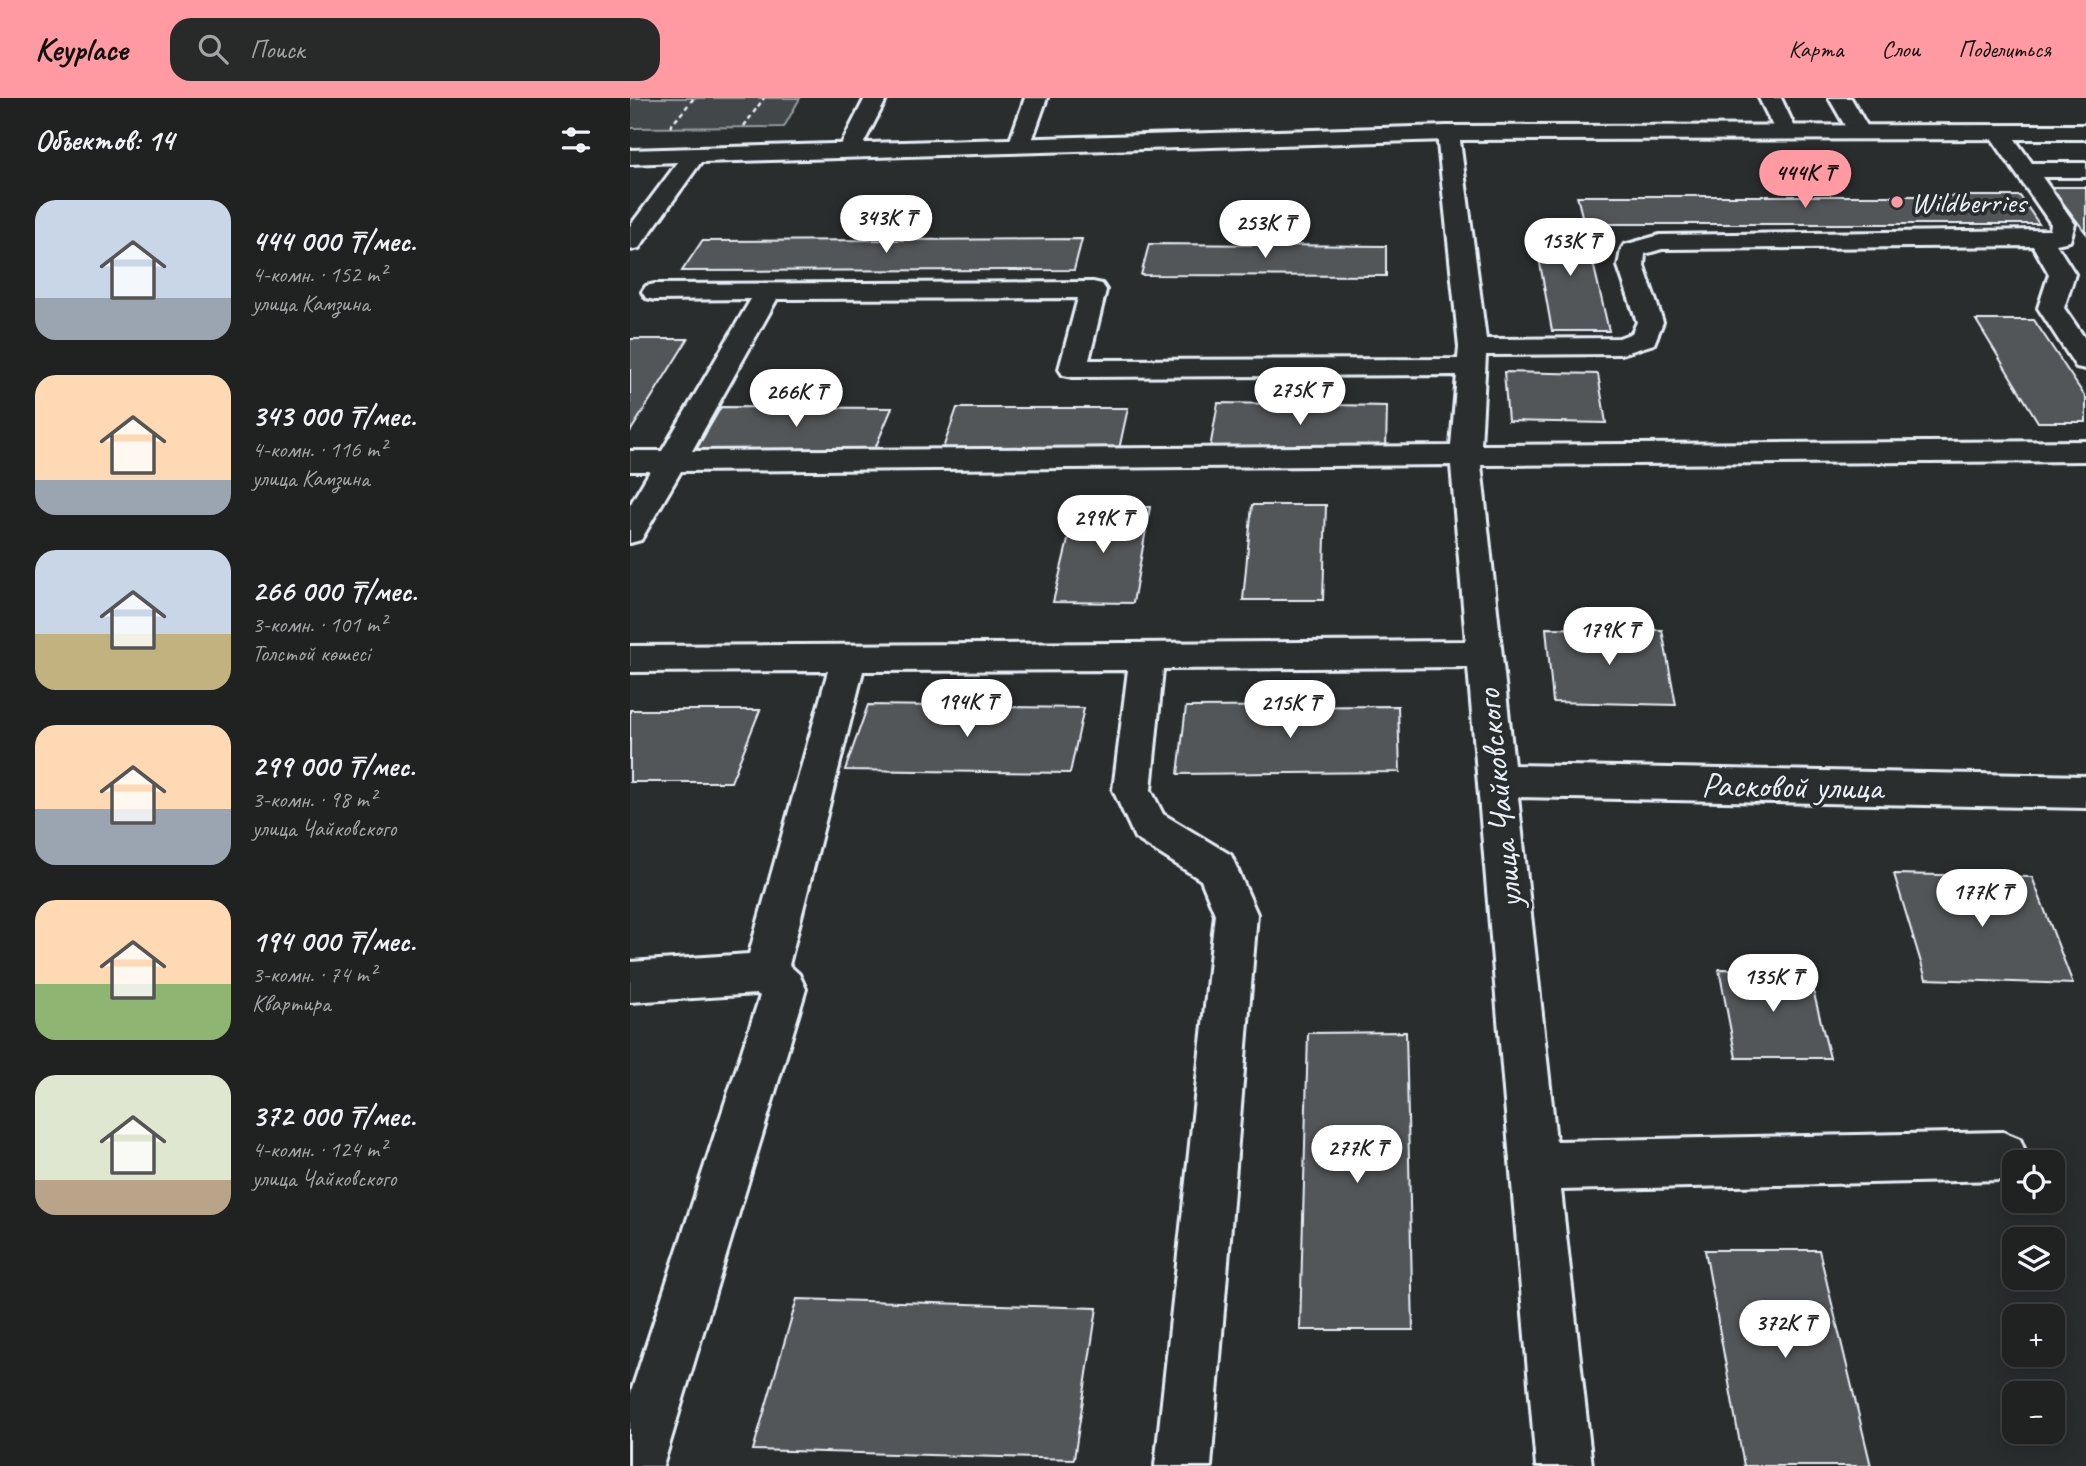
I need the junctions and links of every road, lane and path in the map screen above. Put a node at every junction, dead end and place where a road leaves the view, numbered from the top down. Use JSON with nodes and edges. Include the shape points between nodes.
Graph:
{"nodes":[{"id":1,"x":694,"y":98,"type":"edge"},
{"id":2,"x":764,"y":98,"type":"edge"},
{"id":3,"x":876,"y":98,"type":"edge"},
{"id":4,"x":1036,"y":98,"type":"edge"},
{"id":5,"x":1770,"y":98,"type":"edge"},
{"id":6,"x":1840,"y":98,"type":"edge"},
{"id":7,"x":1786,"y":132,"type":"junction"},
{"id":8,"x":2086,"y":132,"type":"edge"},
{"id":9,"x":665,"y":133,"type":"dead end"},
{"id":10,"x":739,"y":133,"type":"dead end"},
{"id":11,"x":1448,"y":133,"type":"junction"},
{"id":12,"x":1860,"y":133,"type":"junction"},
{"id":13,"x":1999,"y":133,"type":"junction"},
{"id":14,"x":1019,"y":146,"type":"junction"},
{"id":15,"x":849,"y":151,"type":"junction"},
{"id":16,"x":694,"y":156,"type":"junction"},
{"id":17,"x":630,"y":157,"type":"edge"},
{"id":18,"x":2026,"y":170,"type":"junction"},
{"id":19,"x":2086,"y":170,"type":"edge"},
{"id":20,"x":2041,"y":239,"type":"junction"},
{"id":21,"x":630,"y":243,"type":"edge"},
{"id":22,"x":655,"y":292,"type":"dead end"},
{"id":23,"x":768,"y":292,"type":"junction"},
{"id":24,"x":1472,"y":357,"type":"junction"},
{"id":25,"x":2086,"y":360,"type":"edge"},
{"id":26,"x":2086,"y":451,"type":"edge"},
{"id":27,"x":1465,"y":454,"type":"junction"},
{"id":28,"x":630,"y":461,"type":"edge"},
{"id":29,"x":671,"y":461,"type":"junction"},
{"id":30,"x":630,"y":532,"type":"edge"},
{"id":31,"x":1485,"y":654,"type":"junction"},
{"id":32,"x":1147,"y":656,"type":"junction"},
{"id":33,"x":849,"y":658,"type":"junction"},
{"id":34,"x":630,"y":659,"type":"edge"},
{"id":35,"x":1497,"y":781,"type":"junction"},
{"id":36,"x":2086,"y":792,"type":"edge"},
{"id":37,"x":765,"y":974,"type":"junction"},
{"id":38,"x":630,"y":982,"type":"edge"},
{"id":39,"x":2002,"y":1156,"type":"edge"},
{"id":40,"x":1536,"y":1166,"type":"junction"},
{"id":41,"x":635,"y":1466,"type":"edge"},
{"id":42,"x":1183,"y":1466,"type":"edge"},
{"id":43,"x":1564,"y":1466,"type":"edge"}],
"edges":[{"from":1,"to":9,"type":"path"},
{"from":2,"to":10,"type":"path"},
{"from":3,"to":15,"type":"main road"},
{"from":4,"to":14,"type":"main road"},
{"from":5,"to":7,"type":"main road"},
{"from":6,"to":12,"type":"main road"},
{"from":7,"to":11,"type":"main road"},
{"from":7,"to":12,"type":"main road"},
{"from":8,"to":13,"type":"main road"},
{"from":11,"to":14,"type":"main road"},
{"from":11,"to":24,"type":"main road","name":"улица Чайковского"},
{"from":12,"to":13,"type":"main road"},
{"from":13,"to":18,"type":"main road"},
{"from":14,"to":15,"type":"main road"},
{"from":15,"to":16,"type":"main road"},
{"from":16,"to":17,"type":"main road"},
{"from":16,"to":21,"type":"main road"},
{"from":18,"to":19,"type":"main road"},
{"from":18,"to":20,"type":"main road","via":[[2063,224],[2060,236]]},
{"from":20,"to":24,"type":"main road","via":[[1660,242],[1633,250],[1631,266],[1650,322],[1644,338],[1622,346]]},
{"from":20,"to":25,"type":"main road","via":[[2062,274],[2051,308]]},
{"from":22,"to":23,"type":"main road"},
{"from":23,"to":24,"type":"main road","via":[[1093,290],[1073,369]]},
{"from":23,"to":29,"type":"main road"},
{"from":24,"to":27,"type":"main road","name":"улица Чайковского"},
{"from":26,"to":27,"type":"main road"},
{"from":27,"to":29,"type":"main road"},
{"from":27,"to":31,"type":"main road","name":"улица Чайковского"},
{"from":28,"to":29,"type":"main road"},
{"from":29,"to":30,"type":"main road"},
{"from":31,"to":32,"type":"main road"},
{"from":31,"to":35,"type":"main road","name":"улица Чайковского"},
{"from":32,"to":33,"type":"main road"},
{"from":32,"to":42,"type":"main road","via":[[1132,790],[1149,826],[1217,868],[1237,914]]},
{"from":33,"to":34,"type":"main road"},
{"from":33,"to":37,"type":"main road"},
{"from":35,"to":36,"type":"main road","name":"Расковой улица"},
{"from":35,"to":40,"type":"main road","name":"улица Чайковского"},
{"from":37,"to":38,"type":"main road"},
{"from":37,"to":41,"type":"main road","via":[[784,989]]},
{"from":39,"to":40,"type":"main road"},
{"from":40,"to":43,"type":"main road","name":"улица Чайковского"}]}
